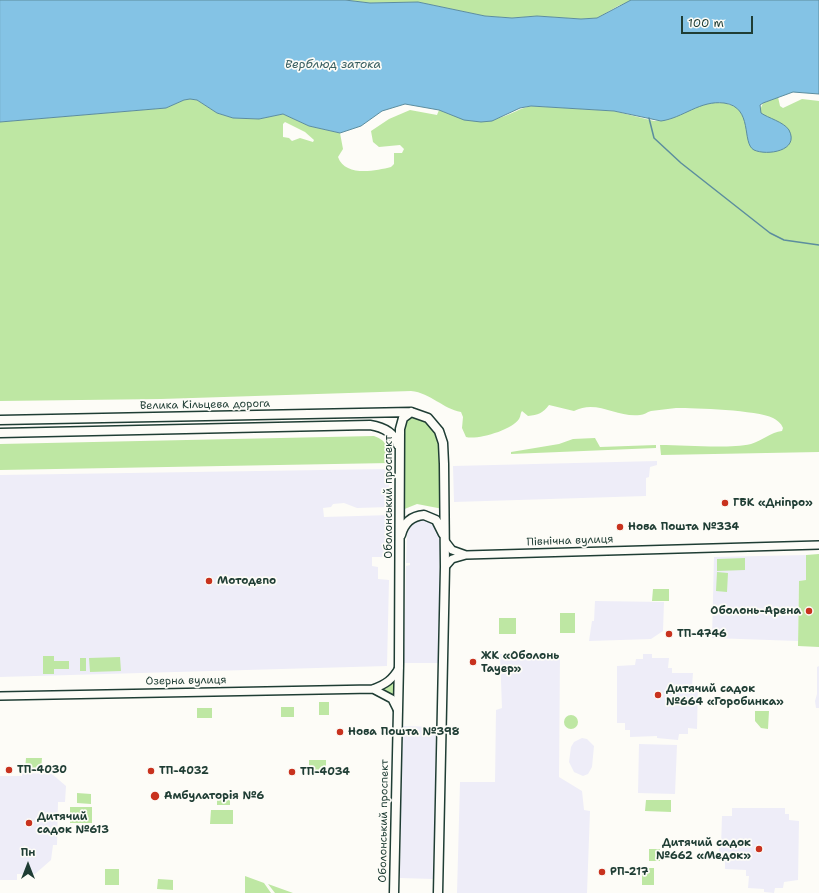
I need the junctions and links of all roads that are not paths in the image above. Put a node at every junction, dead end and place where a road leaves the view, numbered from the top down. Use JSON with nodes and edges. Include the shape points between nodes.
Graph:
{"nodes":[{"id":1,"x":411,"y":412,"type":"junction"},
{"id":2,"x":0,"y":420,"type":"edge"},
{"id":3,"x":0,"y":433,"type":"edge"},
{"id":4,"x":399,"y":449,"type":"junction"},
{"id":5,"x":445,"y":541,"type":"junction"},
{"id":6,"x":400,"y":542,"type":"junction"},
{"id":7,"x":819,"y":545,"type":"edge"},
{"id":8,"x":466,"y":555,"type":"junction"},
{"id":9,"x":445,"y":567,"type":"junction"},
{"id":10,"x":399,"y":667,"type":"junction"},
{"id":11,"x":373,"y":689,"type":"junction"},
{"id":12,"x":0,"y":696,"type":"edge"},
{"id":13,"x":398,"y":712,"type":"junction"},
{"id":14,"x":394,"y":893,"type":"edge"},
{"id":15,"x":438,"y":893,"type":"edge"}],
"edges":[{"from":1,"to":2,"type":"main road","name":"Велика Кільцева дорога"},
{"from":1,"to":4,"type":"main road","name":"Оболонський проспект","via":[[400,423]]},
{"from":1,"to":5,"type":"main road","via":[[431,421],[441,436]]},
{"from":3,"to":4,"type":"main road","via":[[370,426],[387,430],[397,441]]},
{"from":4,"to":6,"type":"main road","name":"Оболонський проспект"},
{"from":5,"to":6,"type":"main road","via":[[440,525],[431,517],[424,515],[412,518],[405,524]]},
{"from":5,"to":8,"type":"street","name":"Північна вулиця","via":[[452,550]]},
{"from":5,"to":9,"type":"main road"},
{"from":6,"to":10,"type":"main road","name":"Оболонський проспект"},
{"from":7,"to":8,"type":"street","name":"Північна вулиця"},
{"from":8,"to":9,"type":"street","name":"Північна вулиця","via":[[452,559]]},
{"from":9,"to":15,"type":"main road"},
{"from":10,"to":11,"type":"street","via":[[391,680]]},
{"from":10,"to":13,"type":"main road","name":"Оболонський проспект"},
{"from":11,"to":12,"type":"street","name":"Озерна вулиця"},
{"from":11,"to":13,"type":"street","via":[[392,699]]},
{"from":13,"to":14,"type":"main road","name":"Оболонський проспект"}]}
